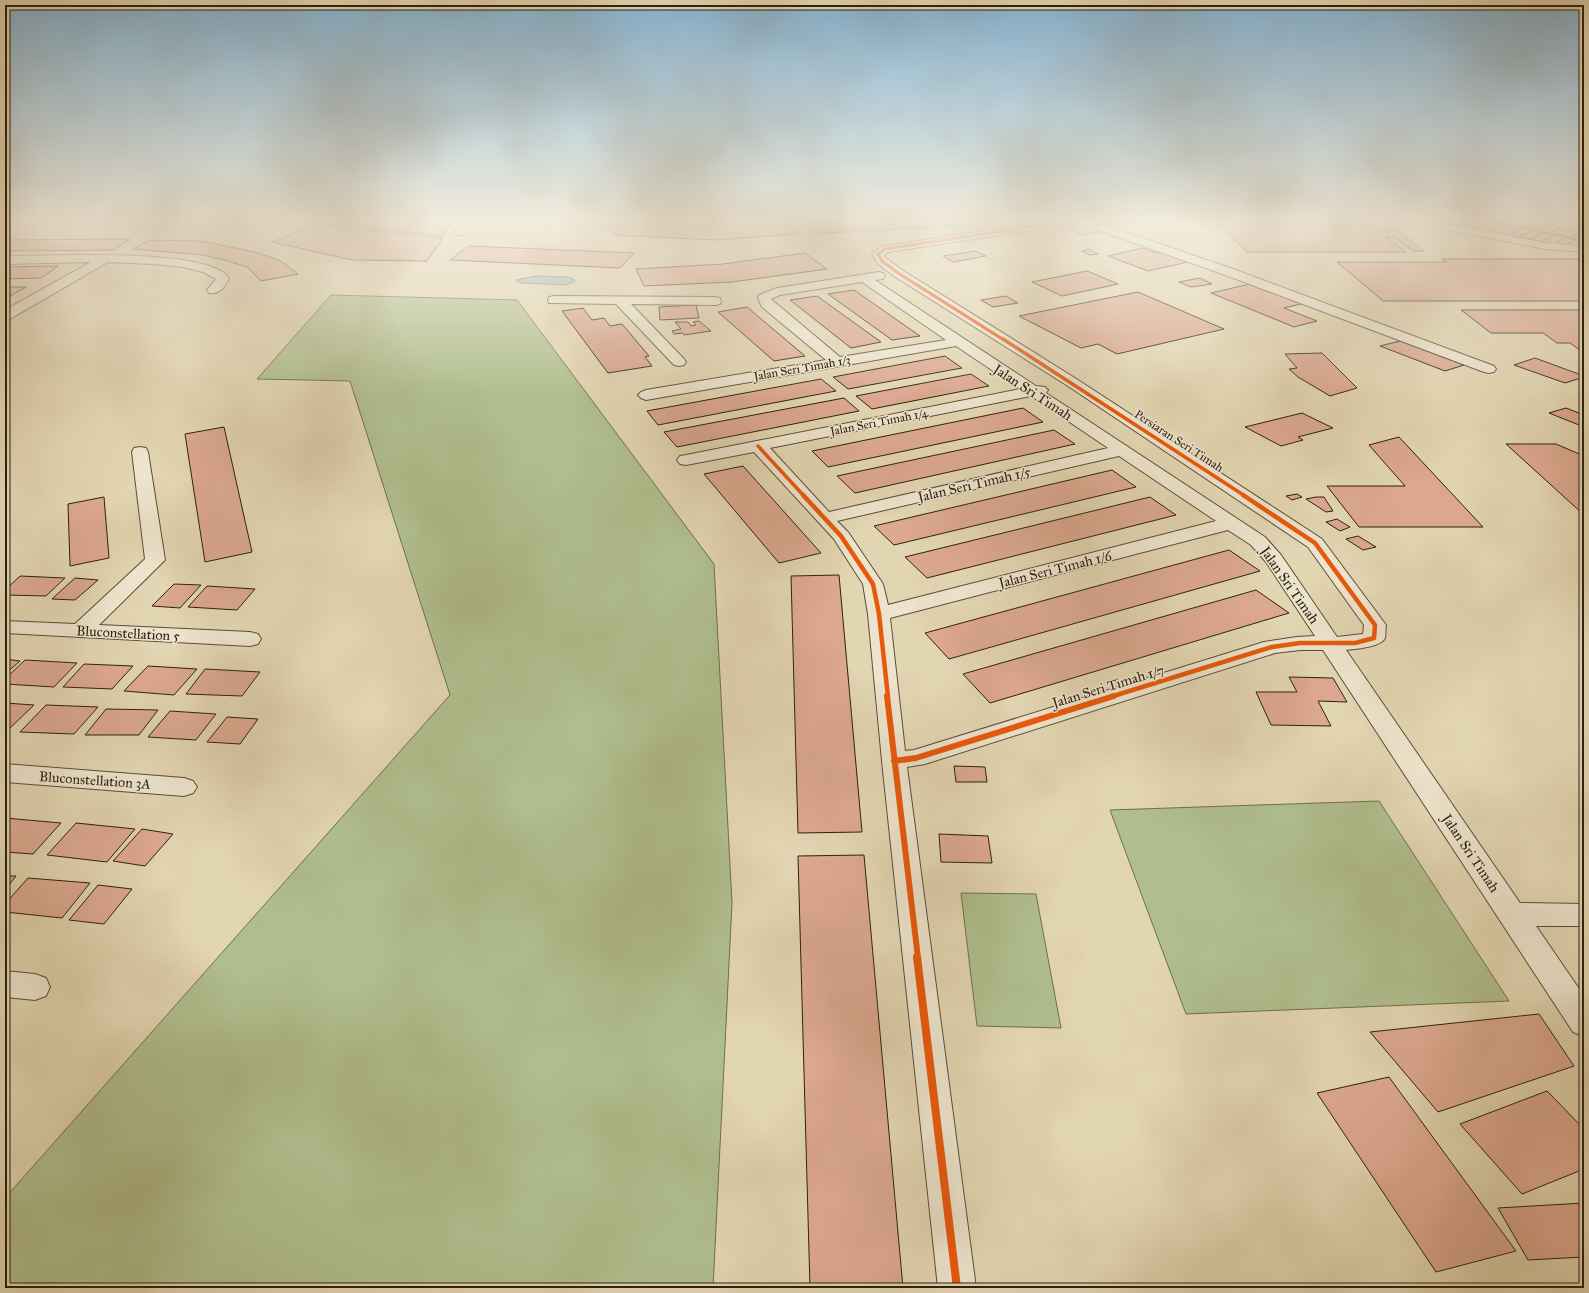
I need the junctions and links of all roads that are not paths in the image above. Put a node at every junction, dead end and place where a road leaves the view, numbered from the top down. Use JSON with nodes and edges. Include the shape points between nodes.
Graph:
{"nodes":[{"id":1,"x":69,"y":279,"type":"edge"},
{"id":2,"x":222,"y":279,"type":"edge"},
{"id":3,"x":856,"y":279,"type":"edge"},
{"id":4,"x":866,"y":279,"type":"edge"},
{"id":5,"x":908,"y":279,"type":"edge"},
{"id":6,"x":1249,"y":279,"type":"edge"},
{"id":7,"x":212,"y":290,"type":"dead end"},
{"id":8,"x":554,"y":300,"type":"dead end"},
{"id":9,"x":620,"y":301,"type":"junction"},
{"id":10,"x":716,"y":301,"type":"dead end"},
{"id":11,"x":5,"y":316,"type":"edge"},
{"id":12,"x":958,"y":342,"type":"junction"},
{"id":13,"x":679,"y":362,"type":"dead end"},
{"id":14,"x":837,"y":362,"type":"junction"},
{"id":15,"x":1488,"y":369,"type":"dead end"},
{"id":16,"x":1073,"y":383,"type":"junction"},
{"id":17,"x":1032,"y":392,"type":"junction"},
{"id":18,"x":646,"y":395,"type":"dead end"},
{"id":19,"x":758,"y":446,"type":"junction"},
{"id":20,"x":1123,"y":450,"type":"junction"},
{"id":21,"x":140,"y":452,"type":"dead end"},
{"id":22,"x":686,"y":460,"type":"dead end"},
{"id":23,"x":826,"y":518,"type":"junction"},
{"id":24,"x":1232,"y":523,"type":"junction"},
{"id":25,"x":878,"y":614,"type":"junction"},
{"id":26,"x":5,"y":627,"type":"edge"},
{"id":27,"x":80,"y":631,"type":"junction"},
{"id":28,"x":250,"y":640,"type":"dead end"},
{"id":29,"x":1331,"y":645,"type":"junction"},
{"id":30,"x":894,"y":761,"type":"junction"},
{"id":31,"x":5,"y":773,"type":"edge"},
{"id":32,"x":184,"y":786,"type":"dead end"},
{"id":33,"x":1512,"y":914,"type":"junction"},
{"id":34,"x":1584,"y":915,"type":"edge"},
{"id":35,"x":5,"y":984,"type":"edge"},
{"id":36,"x":35,"y":987,"type":"dead end"},
{"id":37,"x":1584,"y":1022,"type":"edge"},
{"id":38,"x":957,"y":1288,"type":"edge"}],
"edges":[{"from":1,"to":11,"type":"street"},
{"from":2,"to":7,"type":"street"},
{"from":3,"to":14,"type":"street","via":[[777,292],[764,298],[767,304]]},
{"from":4,"to":12,"type":"street","name":"Jalan Sri Timah"},
{"from":5,"to":16,"type":"street","name":"Persiaran Seri Timah"},
{"from":6,"to":15,"type":"street"},
{"from":8,"to":9,"type":"street"},
{"from":9,"to":10,"type":"street"},
{"from":9,"to":13,"type":"street"},
{"from":12,"to":14,"type":"street","name":"Jalan Seri Timah 1/3"},
{"from":12,"to":17,"type":"street","name":"Jalan Sri Timah"},
{"from":14,"to":18,"type":"street","name":"Jalan Seri Timah 1/3"},
{"from":16,"to":17,"type":"street","name":"Jalan Seri Timah 1/4"},
{"from":16,"to":29,"type":"street","name":"Persiaran Seri Timah","via":[[1315,543],[1375,625],[1374,638],[1361,643]]},
{"from":17,"to":19,"type":"street","name":"Jalan Seri Timah 1/4"},
{"from":17,"to":20,"type":"street","name":"Jalan Sri Timah"},
{"from":19,"to":22,"type":"street","name":"Jalan Seri Timah 1/4"},
{"from":19,"to":23,"type":"street"},
{"from":20,"to":23,"type":"street","name":"Jalan Seri Timah 1/5"},
{"from":20,"to":24,"type":"street","name":"Jalan Sri Timah"},
{"from":21,"to":27,"type":"street","via":[[154,560]]},
{"from":23,"to":25,"type":"street","via":[[873,584]]},
{"from":24,"to":25,"type":"street","name":"Jalan Seri Timah 1/6"},
{"from":24,"to":29,"type":"street","name":"Jalan Sri Timah","via":[[1258,541],[1274,559]]},
{"from":25,"to":30,"type":"street"},
{"from":26,"to":27,"type":"street","name":"Bluconstellation 5"},
{"from":27,"to":28,"type":"street","name":"Bluconstellation 5"},
{"from":29,"to":30,"type":"street","name":"Jalan Seri Timah 1/7","via":[[1300,643],[1272,647],[916,758]]},
{"from":29,"to":33,"type":"street","name":"Jalan Sri Timah"},
{"from":30,"to":38,"type":"street"},
{"from":31,"to":32,"type":"street","name":"Bluconstellation 3A"},
{"from":33,"to":34,"type":"street"},
{"from":33,"to":37,"type":"street","name":"Jalan Sri Timah"},
{"from":35,"to":36,"type":"street"}]}
